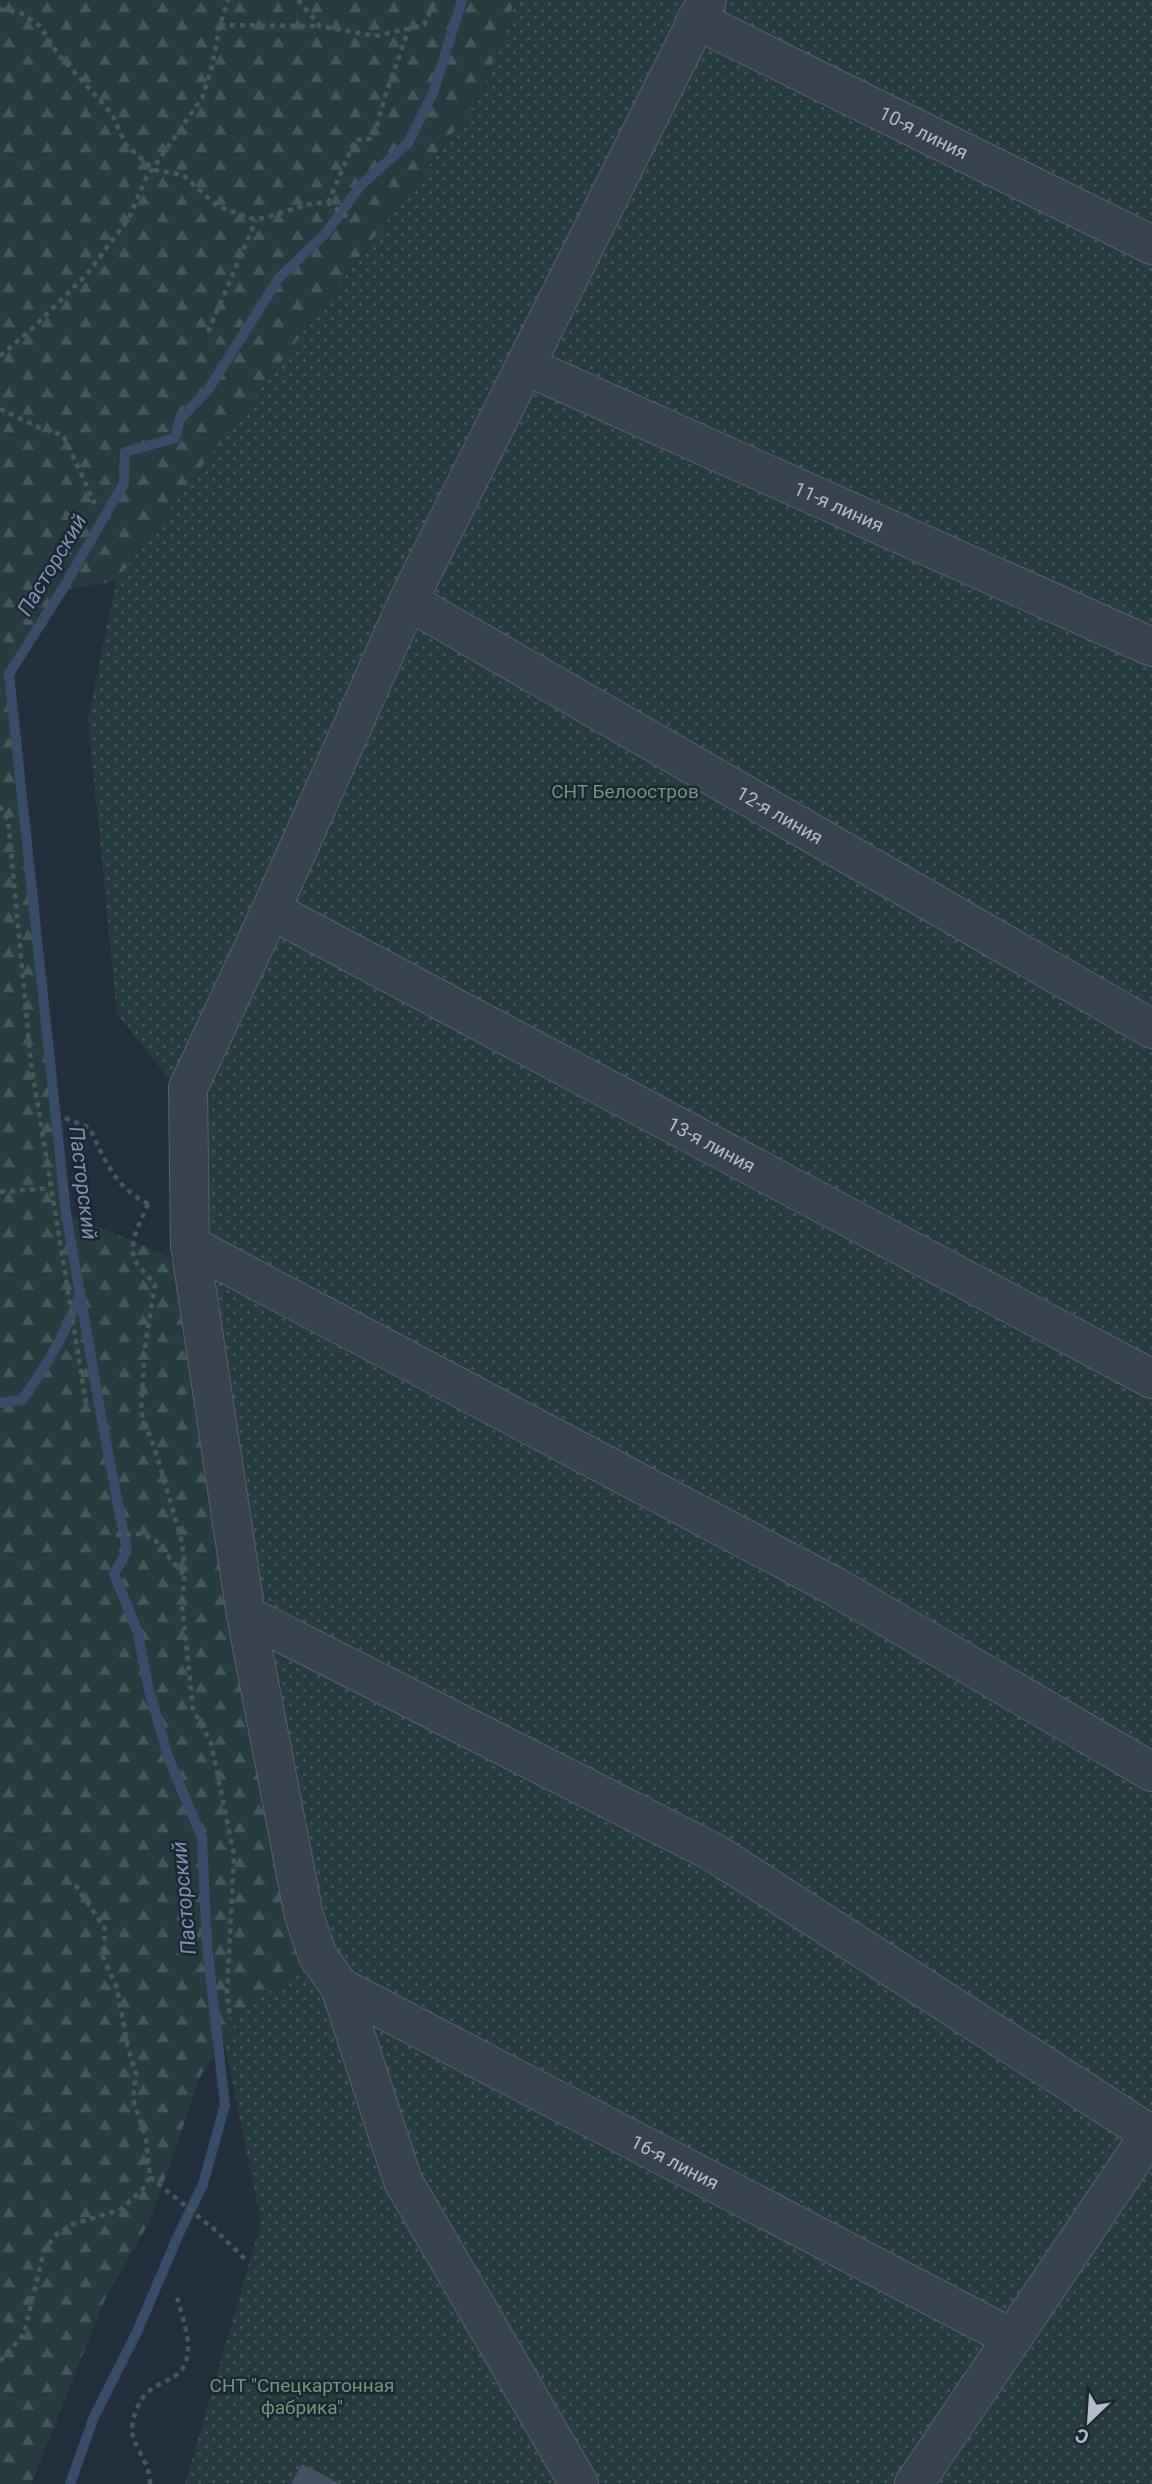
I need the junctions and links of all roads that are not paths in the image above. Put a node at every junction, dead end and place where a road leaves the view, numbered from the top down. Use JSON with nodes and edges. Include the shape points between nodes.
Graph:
{"nodes":[{"id":1,"x":701,"y":10,"type":"edge"},
{"id":2,"x":1152,"y":245,"type":"edge"},
{"id":3,"x":526,"y":366,"type":"junction"},
{"id":4,"x":408,"y":601,"type":"junction"},
{"id":5,"x":1152,"y":648,"type":"edge"},
{"id":6,"x":271,"y":910,"type":"junction"},
{"id":7,"x":1152,"y":1029,"type":"edge"},
{"id":8,"x":190,"y":1245,"type":"junction"},
{"id":9,"x":1152,"y":1379,"type":"edge"},
{"id":10,"x":246,"y":1615,"type":"junction"},
{"id":11,"x":1152,"y":1772,"type":"edge"},
{"id":12,"x":340,"y":1987,"type":"junction"},
{"id":13,"x":1151,"y":2133,"type":"edge"},
{"id":14,"x":1012,"y":2339,"type":"junction"},
{"id":15,"x":579,"y":2484,"type":"edge"},
{"id":16,"x":914,"y":2484,"type":"edge"}],
"edges":[{"from":1,"to":2,"type":"street","name":"10-я линия"},
{"from":1,"to":3,"type":"street"},
{"from":3,"to":4,"type":"street"},
{"from":3,"to":5,"type":"street","name":"11-я линия"},
{"from":4,"to":6,"type":"street"},
{"from":4,"to":7,"type":"street","name":"12-я линия"},
{"from":6,"to":8,"type":"street","via":[[188,1088]]},
{"from":6,"to":9,"type":"street","name":"13-я линия"},
{"from":8,"to":10,"type":"street"},
{"from":8,"to":11,"type":"street","via":[[834,1586]]},
{"from":10,"to":12,"type":"street","via":[[304,1916],[318,1956]]},
{"from":10,"to":13,"type":"street","via":[[713,1852]]},
{"from":12,"to":14,"type":"street","name":"16-я линия"},
{"from":12,"to":15,"type":"street","via":[[403,2181]]},
{"from":13,"to":14,"type":"street"},
{"from":14,"to":16,"type":"street"}]}
